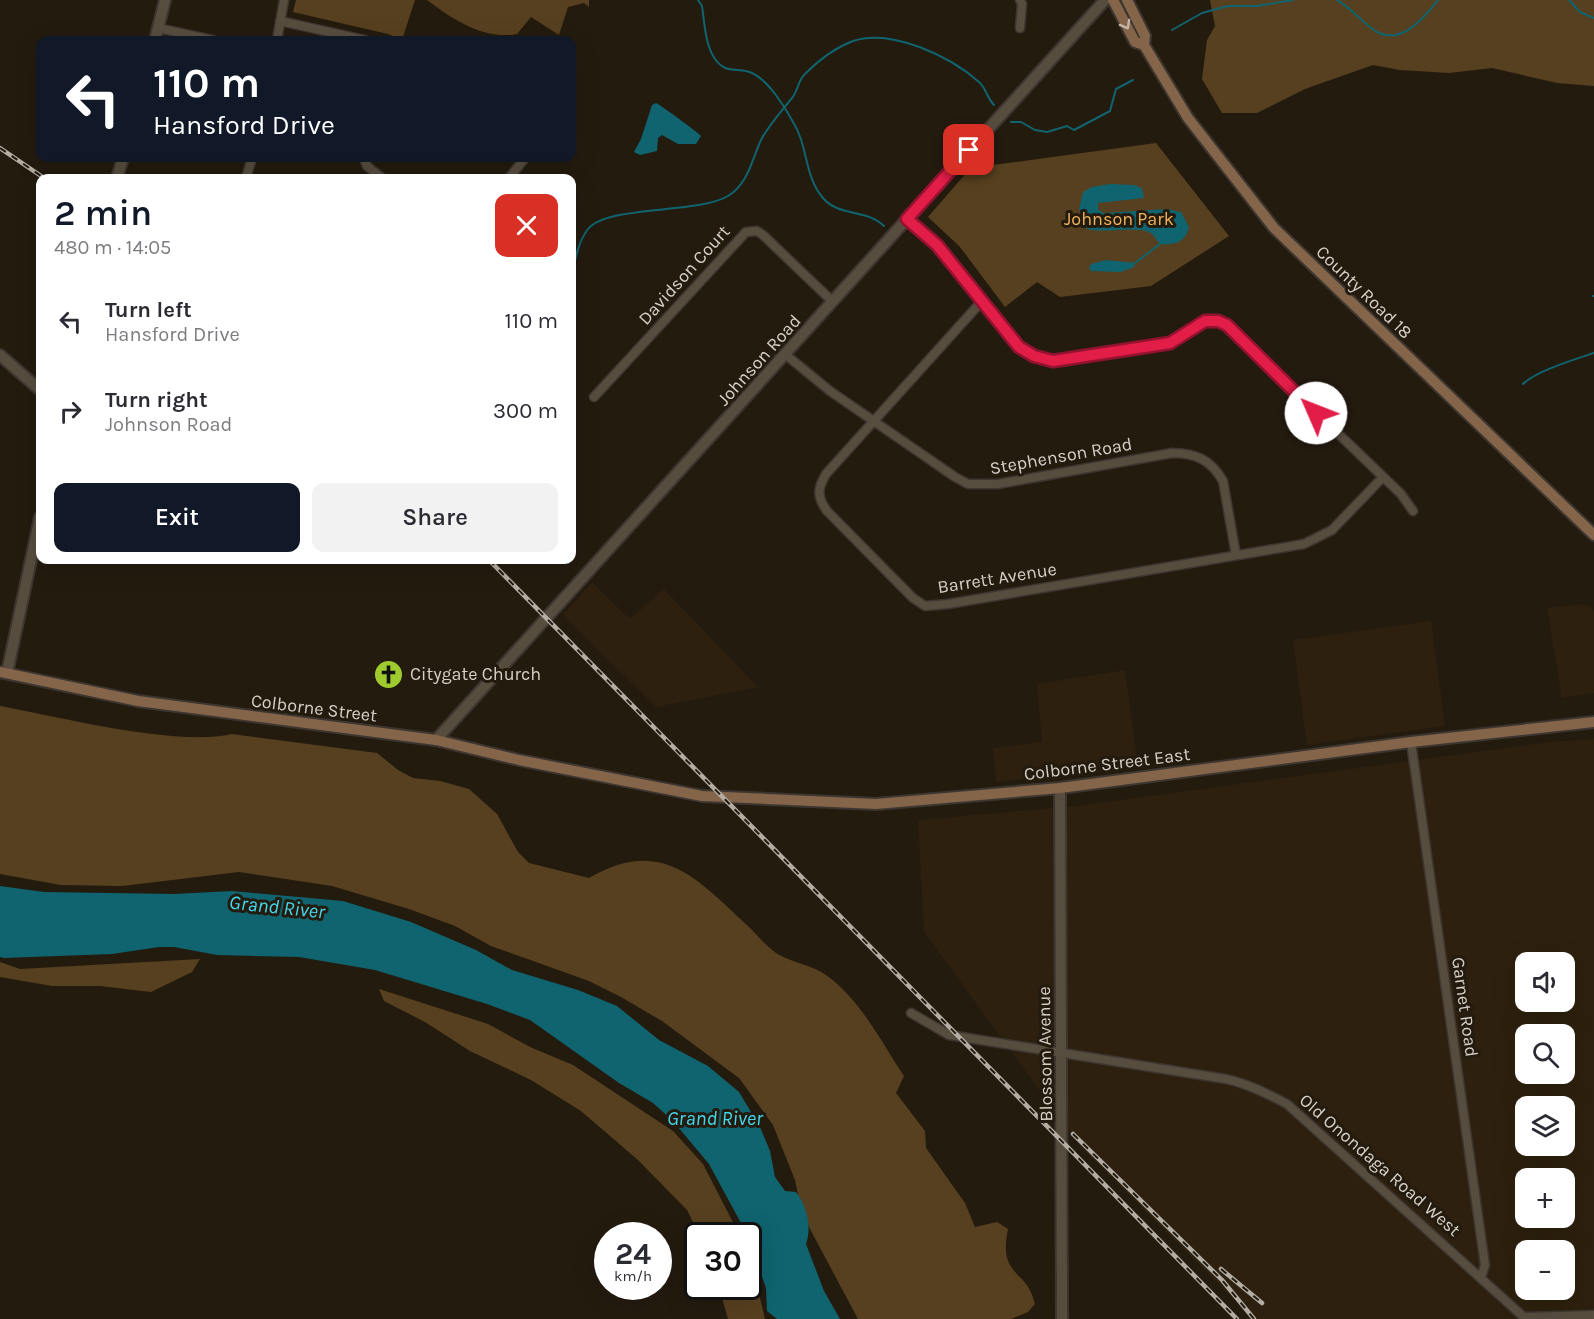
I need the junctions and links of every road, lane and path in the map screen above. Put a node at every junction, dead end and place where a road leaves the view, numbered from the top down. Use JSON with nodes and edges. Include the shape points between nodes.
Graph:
{"nodes":[{"id":1,"x":165,"y":0,"type":"edge"},
{"id":2,"x":284,"y":0,"type":"edge"},
{"id":3,"x":1020,"y":0,"type":"edge"},
{"id":4,"x":1105,"y":0,"type":"edge"},
{"id":5,"x":1113,"y":0,"type":"edge"},
{"id":6,"x":1127,"y":0,"type":"edge"},
{"id":7,"x":280,"y":21,"type":"junction"},
{"id":8,"x":158,"y":28,"type":"junction"},
{"id":9,"x":1020,"y":28,"type":"dead end"},
{"id":10,"x":156,"y":36,"type":"edge"},
{"id":11,"x":195,"y":36,"type":"edge"},
{"id":12,"x":278,"y":36,"type":"edge"},
{"id":13,"x":347,"y":36,"type":"edge"},
{"id":14,"x":1143,"y":45,"type":"junction"},
{"id":15,"x":366,"y":162,"type":"edge"},
{"id":16,"x":522,"y":162,"type":"edge"},
{"id":17,"x":377,"y":174,"type":"edge"},
{"id":18,"x":512,"y":174,"type":"edge"},
{"id":19,"x":907,"y":219,"type":"junction"},
{"id":20,"x":832,"y":301,"type":"junction"},
{"id":21,"x":982,"y":301,"type":"junction"},
{"id":22,"x":0,"y":356,"type":"edge"},
{"id":23,"x":786,"y":356,"type":"junction"},
{"id":24,"x":36,"y":387,"type":"edge"},
{"id":25,"x":594,"y":397,"type":"dead end"},
{"id":26,"x":875,"y":420,"type":"junction"},
{"id":27,"x":1383,"y":477,"type":"junction"},
{"id":28,"x":1413,"y":511,"type":"dead end"},
{"id":29,"x":36,"y":534,"type":"edge"},
{"id":30,"x":1594,"y":535,"type":"edge"},
{"id":31,"x":1236,"y":555,"type":"junction"},
{"id":32,"x":3,"y":673,"type":"edge"},
{"id":33,"x":1594,"y":722,"type":"edge"},
{"id":34,"x":436,"y":740,"type":"junction"},
{"id":35,"x":1411,"y":742,"type":"junction"},
{"id":36,"x":624,"y":781,"type":"joint"},
{"id":37,"x":1060,"y":788,"type":"junction"},
{"id":38,"x":911,"y":1013,"type":"dead end"},
{"id":39,"x":1060,"y":1055,"type":"junction"},
{"id":40,"x":1481,"y":1277,"type":"junction"},
{"id":41,"x":1594,"y":1315,"type":"edge"},
{"id":42,"x":1525,"y":1318,"type":"edge"},
{"id":43,"x":1062,"y":1319,"type":"edge"}],
"edges":[{"from":1,"to":8,"type":"street"},
{"from":2,"to":7,"type":"street"},
{"from":3,"to":9,"type":"street"},
{"from":4,"to":19,"type":"street","name":"Johnson Road"},
{"from":5,"to":14,"type":"main road","name":"County Road 18","one_way":true,"via":[[1136,42]]},
{"from":6,"to":14,"type":"main road","name":"County Road 18","via":[[1145,36]]},
{"from":7,"to":12,"type":"street"},
{"from":7,"to":13,"type":"street"},
{"from":8,"to":10,"type":"street"},
{"from":8,"to":11,"type":"street"},
{"from":14,"to":30,"type":"main road","name":"County Road 18","via":[[1188,118],[1274,228]]},
{"from":15,"to":17,"type":"street"},
{"from":16,"to":18,"type":"street"},
{"from":19,"to":20,"type":"street","name":"Johnson Road"},
{"from":19,"to":21,"type":"street","via":[[937,245]]},
{"from":20,"to":23,"type":"street","name":"Johnson Road"},
{"from":20,"to":25,"type":"street","name":"Davidson Court","via":[[764,235],[746,232]]},
{"from":21,"to":26,"type":"street","name":"Barrett Avenue"},
{"from":21,"to":27,"type":"street","via":[[1019,347],[1053,361],[1170,343],[1205,321],[1222,322]]},
{"from":22,"to":24,"type":"street"},
{"from":23,"to":26,"type":"street","name":"Stephenson Road"},
{"from":23,"to":34,"type":"street","name":"Johnson Road"},
{"from":26,"to":31,"type":"street","name":"Stephenson Road","via":[[968,484],[983,485],[1190,453],[1204,459],[1223,481]]},
{"from":26,"to":31,"type":"street","name":"Barrett Avenue","via":[[826,474],[820,484],[819,499],[826,511],[925,606]]},
{"from":27,"to":28,"type":"street"},
{"from":27,"to":31,"type":"street","name":"Barrett Avenue","via":[[1325,535],[1304,544]]},
{"from":29,"to":32,"type":"street"},
{"from":32,"to":34,"type":"main road","name":"Colborne Street","via":[[138,701]]},
{"from":33,"to":35,"type":"main road","name":"Colborne Street East"},
{"from":34,"to":36,"type":"main road","name":"Colborne Street"},
{"from":35,"to":37,"type":"main road","name":"Colborne Street East"},
{"from":35,"to":40,"type":"street","name":"Garnet Road","via":[[1485,1265]]},
{"from":36,"to":37,"type":"main road","name":"Colborne Street East","via":[[702,796],[876,804]]},
{"from":37,"to":39,"type":"street","name":"Blossom Avenue"},
{"from":38,"to":39,"type":"street","name":"Old Onondaga Road West","via":[[949,1035]]},
{"from":39,"to":40,"type":"street","name":"Old Onondaga Road West","via":[[1226,1079],[1267,1093],[1287,1104]]},
{"from":39,"to":43,"type":"street","name":"Blossom Avenue"},
{"from":40,"to":42,"type":"street","name":"Old Onondaga Road West"},
{"from":41,"to":42,"type":"street"}]}
